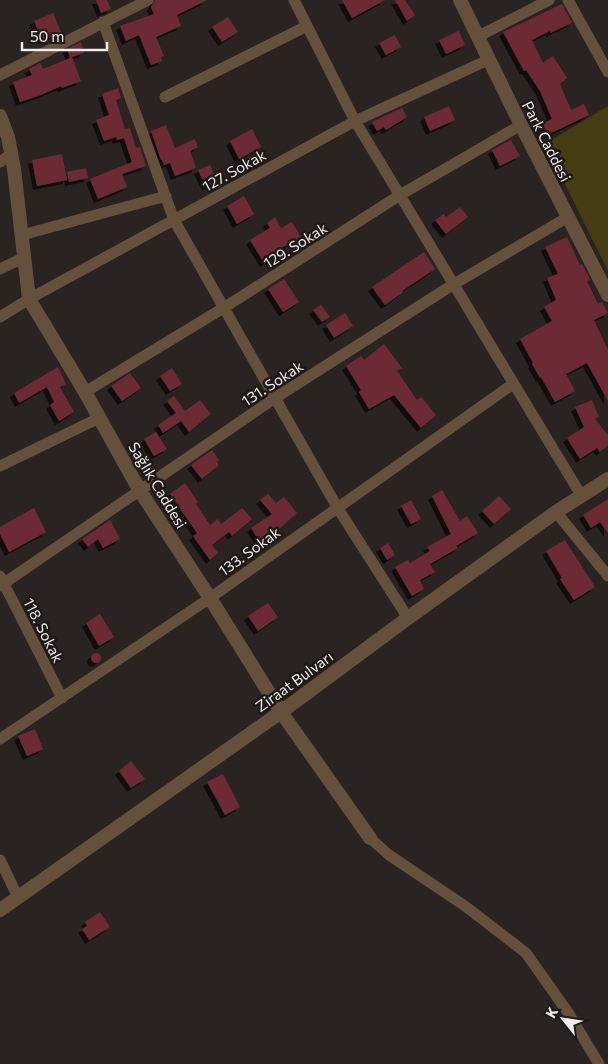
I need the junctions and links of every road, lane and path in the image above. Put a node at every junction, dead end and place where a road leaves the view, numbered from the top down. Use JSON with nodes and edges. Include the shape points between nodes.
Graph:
{"nodes":[{"id":1,"x":148,"y":0,"type":"edge"},
{"id":2,"x":294,"y":0,"type":"edge"},
{"id":3,"x":460,"y":0,"type":"edge"},
{"id":4,"x":549,"y":0,"type":"edge"},
{"id":5,"x":568,"y":0,"type":"edge"},
{"id":6,"x":103,"y":22,"type":"junction"},
{"id":7,"x":307,"y":26,"type":"junction"},
{"id":8,"x":477,"y":37,"type":"junction"},
{"id":9,"x":488,"y":60,"type":"junction"},
{"id":10,"x":608,"y":72,"type":"edge"},
{"id":11,"x":0,"y":75,"type":"edge"},
{"id":12,"x":164,"y":97,"type":"dead end"},
{"id":13,"x":0,"y":116,"type":"edge"},
{"id":14,"x":356,"y":121,"type":"junction"},
{"id":15,"x":521,"y":125,"type":"junction"},
{"id":16,"x":6,"y":158,"type":"edge"},
{"id":17,"x":400,"y":195,"type":"junction"},
{"id":18,"x":166,"y":196,"type":"junction"},
{"id":19,"x":568,"y":218,"type":"junction"},
{"id":20,"x":174,"y":220,"type":"junction"},
{"id":21,"x":22,"y":235,"type":"junction"},
{"id":22,"x":25,"y":258,"type":"junction"},
{"id":23,"x":0,"y":269,"type":"edge"},
{"id":24,"x":454,"y":284,"type":"junction"},
{"id":25,"x":608,"y":295,"type":"edge"},
{"id":26,"x":29,"y":299,"type":"junction"},
{"id":27,"x":225,"y":307,"type":"junction"},
{"id":28,"x":0,"y":317,"type":"edge"},
{"id":29,"x":513,"y":384,"type":"junction"},
{"id":30,"x":86,"y":392,"type":"junction"},
{"id":31,"x":275,"y":398,"type":"junction"},
{"id":32,"x":99,"y":418,"type":"junction"},
{"id":33,"x":0,"y":466,"type":"edge"},
{"id":34,"x":608,"y":479,"type":"edge"},
{"id":35,"x":140,"y":492,"type":"junction"},
{"id":36,"x":581,"y":495,"type":"junction"},
{"id":37,"x":337,"y":507,"type":"junction"},
{"id":38,"x":556,"y":512,"type":"junction"},
{"id":39,"x":608,"y":576,"type":"edge"},
{"id":40,"x":1,"y":582,"type":"edge"},
{"id":41,"x":210,"y":598,"type":"junction"},
{"id":42,"x":408,"y":618,"type":"junction"},
{"id":43,"x":62,"y":698,"type":"junction"},
{"id":44,"x":280,"y":712,"type":"junction"},
{"id":45,"x":0,"y":739,"type":"edge"},
{"id":46,"x":370,"y":838,"type":"joint"},
{"id":47,"x":0,"y":860,"type":"edge"},
{"id":48,"x":18,"y":897,"type":"junction"},
{"id":49,"x":0,"y":910,"type":"edge"},
{"id":50,"x":599,"y":1064,"type":"edge"}],
"edges":[{"from":1,"to":6,"type":"street"},
{"from":2,"to":7,"type":"street"},
{"from":3,"to":8,"type":"street","name":"Park Caddesi"},
{"from":4,"to":8,"type":"street"},
{"from":5,"to":10,"type":"street"},
{"from":6,"to":11,"type":"street"},
{"from":6,"to":18,"type":"street"},
{"from":7,"to":12,"type":"street"},
{"from":7,"to":14,"type":"street"},
{"from":8,"to":9,"type":"street","name":"Park Caddesi"},
{"from":9,"to":14,"type":"street","name":"127. Sokak"},
{"from":9,"to":15,"type":"street","name":"Park Caddesi"},
{"from":13,"to":16,"type":"street","name":"Sağlık Caddesi","via":[[8,136]]},
{"from":14,"to":17,"type":"street"},
{"from":14,"to":20,"type":"street","name":"127. Sokak"},
{"from":15,"to":17,"type":"street","name":"129. Sokak"},
{"from":15,"to":19,"type":"street","name":"Park Caddesi"},
{"from":16,"to":21,"type":"street","name":"Sağlık Caddesi"},
{"from":17,"to":24,"type":"street"},
{"from":17,"to":27,"type":"street","name":"129. Sokak"},
{"from":18,"to":20,"type":"street"},
{"from":18,"to":21,"type":"street"},
{"from":19,"to":24,"type":"street","name":"131. Sokak"},
{"from":19,"to":25,"type":"street","name":"Park Caddesi"},
{"from":20,"to":26,"type":"street","name":"127. Sokak"},
{"from":20,"to":27,"type":"street"},
{"from":21,"to":22,"type":"street","name":"Sağlık Caddesi"},
{"from":22,"to":23,"type":"street"},
{"from":22,"to":26,"type":"street","name":"Sağlık Caddesi"},
{"from":24,"to":29,"type":"street"},
{"from":24,"to":31,"type":"street","name":"131. Sokak"},
{"from":26,"to":28,"type":"street","name":"127. Sokak"},
{"from":26,"to":30,"type":"street","name":"Sağlık Caddesi"},
{"from":27,"to":30,"type":"street","name":"129. Sokak"},
{"from":27,"to":31,"type":"street"},
{"from":29,"to":36,"type":"street"},
{"from":29,"to":37,"type":"street","name":"133. Sokak"},
{"from":30,"to":32,"type":"street","name":"Sağlık Caddesi"},
{"from":31,"to":35,"type":"street","name":"131. Sokak"},
{"from":31,"to":37,"type":"street"},
{"from":32,"to":33,"type":"street"},
{"from":32,"to":35,"type":"street","name":"Sağlık Caddesi"},
{"from":34,"to":36,"type":"street","name":"Ziraat Bulvarı"},
{"from":35,"to":40,"type":"street","name":"131. Sokak"},
{"from":35,"to":41,"type":"street","name":"Sağlık Caddesi"},
{"from":36,"to":38,"type":"street","name":"Ziraat Bulvarı"},
{"from":37,"to":41,"type":"street","name":"133. Sokak"},
{"from":37,"to":42,"type":"street"},
{"from":38,"to":39,"type":"street"},
{"from":38,"to":42,"type":"street","name":"Ziraat Bulvarı"},
{"from":40,"to":43,"type":"street","name":"118. Sokak"},
{"from":41,"to":43,"type":"street","name":"133. Sokak"},
{"from":41,"to":44,"type":"street","name":"Sağlık Caddesi"},
{"from":42,"to":44,"type":"street","name":"Ziraat Bulvarı"},
{"from":43,"to":45,"type":"street","name":"133. Sokak"},
{"from":44,"to":46,"type":"street","name":"Sağlık Caddesi"},
{"from":44,"to":48,"type":"street","name":"Ziraat Bulvarı"},
{"from":46,"to":50,"type":"street","via":[[526,953],[570,1014]]},
{"from":47,"to":48,"type":"street"},
{"from":48,"to":49,"type":"street","name":"Ziraat Bulvarı"}]}
